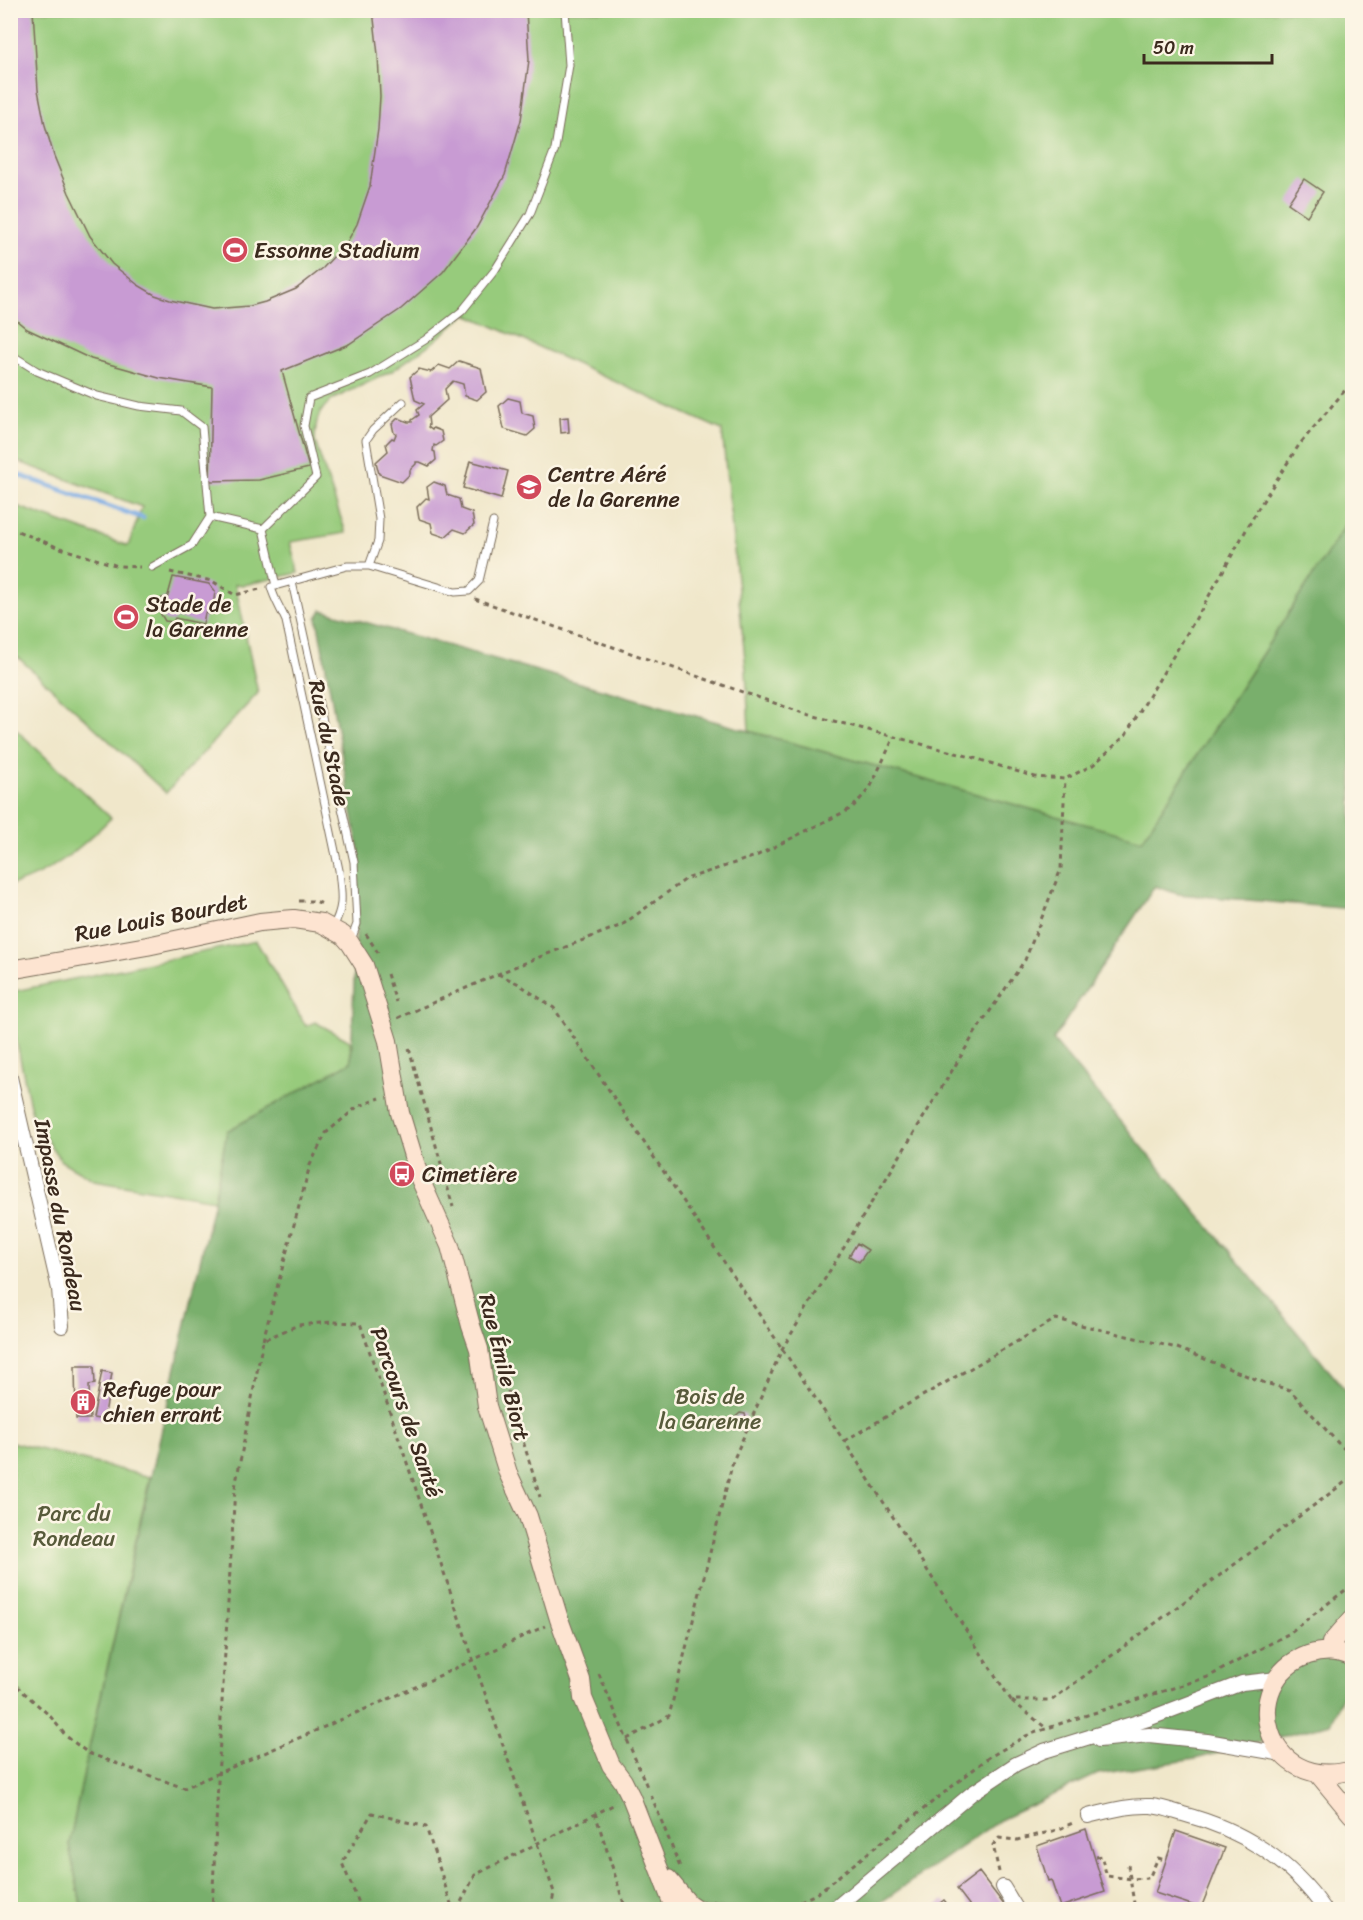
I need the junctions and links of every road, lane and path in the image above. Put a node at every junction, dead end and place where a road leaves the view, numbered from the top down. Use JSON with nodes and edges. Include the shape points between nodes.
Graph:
{"nodes":[{"id":1,"x":565,"y":10,"type":"edge"},
{"id":2,"x":10,"y":354,"type":"edge"},
{"id":3,"x":1353,"y":382,"type":"edge"},
{"id":4,"x":403,"y":402,"type":"dead end"},
{"id":5,"x":210,"y":517,"type":"junction"},
{"id":6,"x":493,"y":522,"type":"dead end"},
{"id":7,"x":263,"y":529,"type":"junction"},
{"id":8,"x":369,"y":566,"type":"junction"},
{"id":9,"x":152,"y":567,"type":"dead end"},
{"id":10,"x":292,"y":582,"type":"junction"},
{"id":11,"x":276,"y":586,"type":"junction"},
{"id":12,"x":455,"y":592,"type":"junction"},
{"id":13,"x":894,"y":737,"type":"junction"},
{"id":14,"x":1065,"y":779,"type":"junction"},
{"id":15,"x":293,"y":901,"type":"dead end"},
{"id":16,"x":341,"y":912,"type":"junction"},
{"id":17,"x":357,"y":924,"type":"junction"},
{"id":18,"x":326,"y":926,"type":"junction"},
{"id":19,"x":350,"y":943,"type":"junction"},
{"id":20,"x":382,"y":960,"type":"dead end"},
{"id":21,"x":10,"y":970,"type":"edge"},
{"id":22,"x":385,"y":970,"type":"dead end"},
{"id":23,"x":498,"y":974,"type":"junction"},
{"id":24,"x":397,"y":1006,"type":"dead end"},
{"id":25,"x":400,"y":1017,"type":"junction"},
{"id":26,"x":382,"y":1023,"type":"junction"},
{"id":27,"x":403,"y":1027,"type":"dead end"},
{"id":28,"x":408,"y":1048,"type":"dead end"},
{"id":29,"x":10,"y":1077,"type":"edge"},
{"id":30,"x":395,"y":1091,"type":"junction"},
{"id":31,"x":456,"y":1217,"type":"dead end"},
{"id":32,"x":62,"y":1326,"type":"dead end"},
{"id":33,"x":263,"y":1340,"type":"junction"},
{"id":34,"x":782,"y":1349,"type":"junction"},
{"id":35,"x":499,"y":1362,"type":"dead end"},
{"id":36,"x":844,"y":1441,"type":"junction"},
{"id":37,"x":1353,"y":1456,"type":"edge"},
{"id":38,"x":1353,"y":1477,"type":"edge"},
{"id":39,"x":540,"y":1498,"type":"dead end"},
{"id":40,"x":1353,"y":1585,"type":"edge"},
{"id":41,"x":559,"y":1619,"type":"junction"},
{"id":42,"x":1353,"y":1619,"type":"edge"},
{"id":43,"x":1331,"y":1652,"type":"junction"},
{"id":44,"x":1353,"y":1657,"type":"edge"},
{"id":45,"x":473,"y":1659,"type":"junction"},
{"id":46,"x":595,"y":1664,"type":"dead end"},
{"id":47,"x":1277,"y":1679,"type":"junction"},
{"id":48,"x":10,"y":1680,"type":"edge"},
{"id":49,"x":1011,"y":1700,"type":"junction"},
{"id":50,"x":1046,"y":1728,"type":"junction"},
{"id":51,"x":627,"y":1739,"type":"junction"},
{"id":52,"x":1067,"y":1743,"type":"junction"},
{"id":53,"x":1282,"y":1754,"type":"junction"},
{"id":54,"x":1353,"y":1770,"type":"edge"},
{"id":55,"x":218,"y":1773,"type":"junction"},
{"id":56,"x":1319,"y":1775,"type":"junction"},
{"id":57,"x":631,"y":1797,"type":"junction"},
{"id":58,"x":595,"y":1813,"type":"junction"},
{"id":59,"x":1353,"y":1815,"type":"edge"},
{"id":60,"x":1088,"y":1816,"type":"joint"},
{"id":61,"x":644,"y":1830,"type":"junction"},
{"id":62,"x":537,"y":1842,"type":"junction"},
{"id":63,"x":1096,"y":1857,"type":"dead end"},
{"id":64,"x":1165,"y":1860,"type":"dead end"},
{"id":65,"x":1128,"y":1865,"type":"dead end"},
{"id":66,"x":684,"y":1875,"type":"dead end"},
{"id":67,"x":1132,"y":1879,"type":"junction"},
{"id":68,"x":1003,"y":1887,"type":"joint"},
{"id":69,"x":701,"y":1904,"type":"edge"},
{"id":70,"x":833,"y":1909,"type":"edge"},
{"id":71,"x":212,"y":1910,"type":"edge"},
{"id":72,"x":362,"y":1910,"type":"edge"},
{"id":73,"x":455,"y":1910,"type":"edge"},
{"id":74,"x":550,"y":1910,"type":"edge"},
{"id":75,"x":626,"y":1910,"type":"edge"},
{"id":76,"x":675,"y":1910,"type":"edge"},
{"id":77,"x":1017,"y":1910,"type":"edge"},
{"id":78,"x":1135,"y":1910,"type":"edge"},
{"id":79,"x":1325,"y":1910,"type":"edge"}],
"edges":[{"from":1,"to":7,"type":"lane","via":[[569,65],[555,149],[530,214],[495,270],[462,311],[425,340],[370,374],[309,398],[304,426],[316,477]]},
{"from":2,"to":5,"type":"lane","via":[[37,371],[97,396],[181,411],[202,427]]},
{"from":3,"to":14,"type":"path","via":[[1299,445],[1259,507],[1125,736],[1093,765]]},
{"from":4,"to":8,"type":"lane","via":[[366,440],[379,519],[378,541]]},
{"from":5,"to":7,"type":"lane"},
{"from":5,"to":9,"type":"lane","via":[[192,545]]},
{"from":6,"to":12,"type":"lane","via":[[479,581],[469,591]]},
{"from":7,"to":11,"type":"lane"},
{"from":8,"to":10,"type":"lane","via":[[347,567]]},
{"from":8,"to":12,"type":"lane"},
{"from":10,"to":11,"type":"lane"},
{"from":10,"to":17,"type":"lane","name":"Rue du Stade","via":[[354,862]]},
{"from":11,"to":16,"type":"lane","name":"Rue du Stade","via":[[271,587],[286,621],[339,870]]},
{"from":12,"to":13,"type":"path","via":[[803,713]]},
{"from":13,"to":14,"type":"path","via":[[1035,777]]},
{"from":13,"to":23,"type":"path","via":[[870,788],[852,808],[756,856],[686,879],[622,925]]},
{"from":14,"to":34,"type":"path","via":[[1060,869],[1025,960],[975,1033]]},
{"from":15,"to":16,"type":"path","via":[[315,901]]},
{"from":16,"to":18,"type":"lane"},
{"from":17,"to":19,"type":"lane","name":"Rue du Stade"},
{"from":17,"to":20,"type":"path"},
{"from":18,"to":19,"type":"street","name":"Rue Émile Biort"},
{"from":18,"to":21,"type":"street","name":"Rue Louis Bourdet","via":[[294,919],[260,922]]},
{"from":19,"to":26,"type":"street","name":"Rue Émile Biort","via":[[362,960]]},
{"from":22,"to":24,"type":"path"},
{"from":23,"to":25,"type":"path"},
{"from":23,"to":34,"type":"path","via":[[554,1008]]},
{"from":25,"to":26,"type":"path"},
{"from":25,"to":27,"type":"path"},
{"from":26,"to":30,"type":"street","name":"Rue Émile Biort"},
{"from":28,"to":31,"type":"path"},
{"from":29,"to":32,"type":"street","name":"Impasse du Rondeau","via":[[59,1289]]},
{"from":30,"to":33,"type":"path","via":[[357,1107],[326,1133],[310,1165]]},
{"from":30,"to":41,"type":"street","name":"Rue Émile Biort","via":[[420,1179],[450,1245],[479,1349],[487,1406],[508,1473],[528,1516]]},
{"from":33,"to":45,"type":"path","name":"Parcours de Santé","via":[[298,1325],[360,1323]]},
{"from":33,"to":55,"type":"path","via":[[236,1488]]},
{"from":34,"to":36,"type":"path"},
{"from":34,"to":51,"type":"path","via":[[733,1461],[669,1716]]},
{"from":35,"to":39,"type":"path"},
{"from":36,"to":37,"type":"path","via":[[1056,1319],[1177,1348],[1290,1390]]},
{"from":36,"to":49,"type":"path"},
{"from":38,"to":49,"type":"path","via":[[1052,1700]]},
{"from":40,"to":50,"type":"path","via":[[1288,1634],[1208,1677]]},
{"from":41,"to":45,"type":"path"},
{"from":41,"to":57,"type":"street","name":"Rue Émile Biort","via":[[598,1736]]},
{"from":42,"to":43,"type":"street","via":[[1331,1643]]},
{"from":43,"to":44,"type":"street"},
{"from":43,"to":47,"type":"street","via":[[1300,1658]]},
{"from":45,"to":55,"type":"path"},
{"from":45,"to":62,"type":"path","name":"Parcours de Santé"},
{"from":46,"to":51,"type":"path"},
{"from":47,"to":52,"type":"street","via":[[1242,1683],[1148,1719]]},
{"from":47,"to":53,"type":"street","via":[[1269,1698],[1267,1718]]},
{"from":48,"to":55,"type":"path","via":[[88,1753],[184,1788]]},
{"from":49,"to":50,"type":"path"},
{"from":50,"to":69,"type":"path","via":[[988,1758],[816,1894],[796,1903],[726,1907]]},
{"from":51,"to":66,"type":"path"},
{"from":52,"to":53,"type":"street","via":[[1149,1735]]},
{"from":52,"to":70,"type":"street","via":[[1016,1764],[971,1794]]},
{"from":53,"to":56,"type":"street"},
{"from":54,"to":56,"type":"street"},
{"from":55,"to":71,"type":"path"},
{"from":56,"to":59,"type":"street"},
{"from":57,"to":58,"type":"path"},
{"from":57,"to":61,"type":"street","name":"Rue Émile Biort"},
{"from":58,"to":62,"type":"path"},
{"from":58,"to":75,"type":"path"},
{"from":60,"to":68,"type":"path","via":[[1057,1830],[1017,1840],[999,1838],[993,1845]]},
{"from":60,"to":79,"type":"street","via":[[1154,1806],[1218,1825],[1262,1847],[1280,1861],[1312,1891]]},
{"from":61,"to":69,"type":"street","name":"Rue Émile Biort","via":[[666,1878],[688,1903]]},
{"from":61,"to":76,"type":"street","name":"Rue Émile Biort"},
{"from":62,"to":73,"type":"path","via":[[475,1875]]},
{"from":62,"to":74,"type":"path","name":"Parcours de Santé","via":[[554,1892]]},
{"from":63,"to":67,"type":"path","via":[[1101,1856],[1107,1876]]},
{"from":64,"to":67,"type":"path","via":[[1158,1858],[1149,1878]]},
{"from":65,"to":67,"type":"path"},
{"from":67,"to":78,"type":"path"},
{"from":68,"to":77,"type":"street"},
{"from":72,"to":73,"type":"path","via":[[342,1863],[372,1812],[426,1827]]}]}
